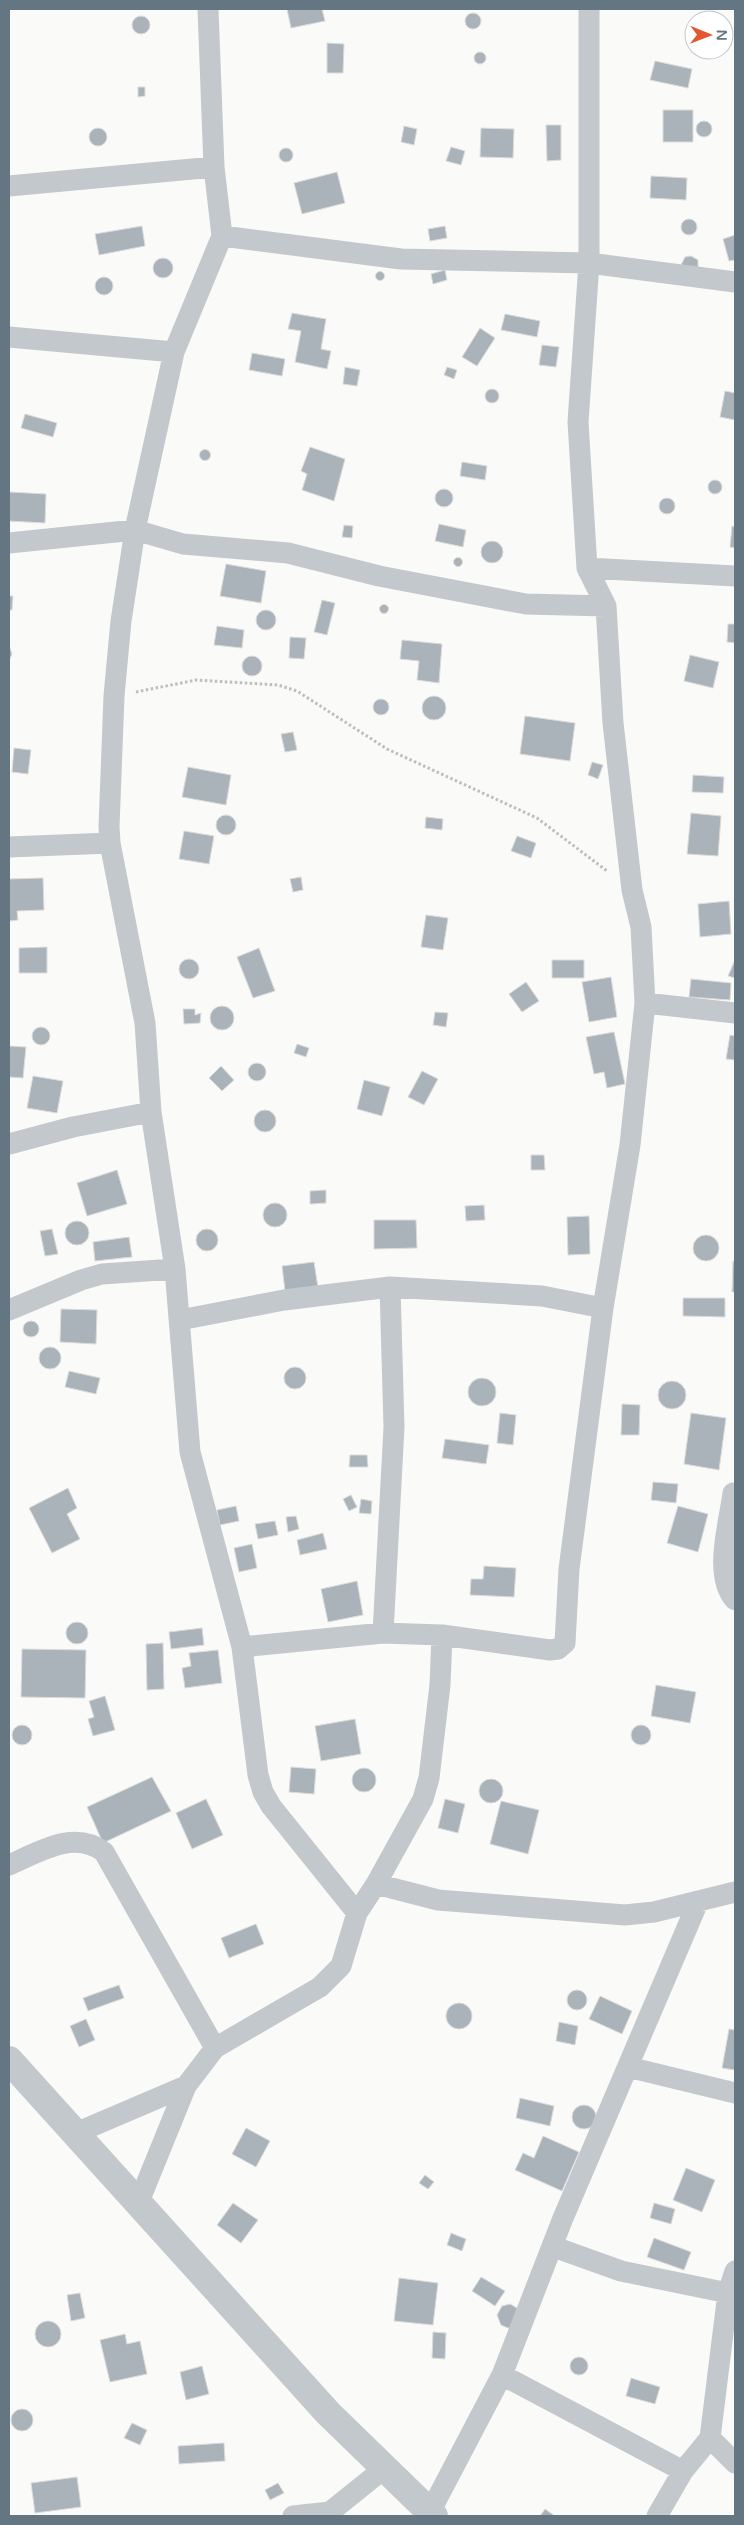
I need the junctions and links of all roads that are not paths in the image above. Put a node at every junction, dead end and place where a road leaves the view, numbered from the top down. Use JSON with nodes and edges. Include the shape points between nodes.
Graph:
{"nodes":[{"id":1,"x":208,"y":9,"type":"edge"},
{"id":2,"x":589,"y":9,"type":"edge"},
{"id":3,"x":214,"y":168,"type":"junction"},
{"id":4,"x":9,"y":186,"type":"edge"},
{"id":5,"x":222,"y":236,"type":"junction"},
{"id":6,"x":589,"y":263,"type":"junction"},
{"id":7,"x":735,"y":282,"type":"edge"},
{"id":8,"x":9,"y":337,"type":"edge"},
{"id":9,"x":174,"y":352,"type":"junction"},
{"id":10,"x":135,"y":530,"type":"junction"},
{"id":11,"x":9,"y":543,"type":"edge"},
{"id":12,"x":587,"y":568,"type":"junction"},
{"id":13,"x":735,"y":576,"type":"edge"},
{"id":14,"x":606,"y":606,"type":"junction"},
{"id":15,"x":110,"y":843,"type":"junction"},
{"id":16,"x":9,"y":847,"type":"edge"},
{"id":17,"x":645,"y":1003,"type":"junction"},
{"id":18,"x":735,"y":1013,"type":"edge"},
{"id":19,"x":151,"y":1112,"type":"junction"},
{"id":20,"x":9,"y":1144,"type":"edge"},
{"id":21,"x":175,"y":1269,"type":"junction"},
{"id":22,"x":390,"y":1287,"type":"junction"},
{"id":23,"x":603,"y":1308,"type":"junction"},
{"id":24,"x":9,"y":1310,"type":"edge"},
{"id":25,"x":180,"y":1320,"type":"junction"},
{"id":26,"x":733,"y":1493,"type":"dead end"},
{"id":27,"x":735,"y":1600,"type":"edge"},
{"id":28,"x":383,"y":1633,"type":"junction"},
{"id":29,"x":442,"y":1634,"type":"junction"},
{"id":30,"x":242,"y":1647,"type":"junction"},
{"id":31,"x":9,"y":1865,"type":"edge"},
{"id":32,"x":376,"y":1884,"type":"junction"},
{"id":33,"x":735,"y":1892,"type":"edge"},
{"id":34,"x":698,"y":1902,"type":"junction"},
{"id":35,"x":357,"y":1913,"type":"junction"},
{"id":36,"x":215,"y":2048,"type":"junction"},
{"id":37,"x":9,"y":2060,"type":"edge"},
{"id":38,"x":628,"y":2067,"type":"junction"},
{"id":39,"x":186,"y":2086,"type":"junction"},
{"id":40,"x":735,"y":2093,"type":"edge"},
{"id":41,"x":76,"y":2133,"type":"junction"},
{"id":42,"x":138,"y":2204,"type":"junction"},
{"id":43,"x":554,"y":2247,"type":"junction"},
{"id":44,"x":735,"y":2271,"type":"edge"},
{"id":45,"x":728,"y":2293,"type":"junction"},
{"id":46,"x":502,"y":2375,"type":"junction"},
{"id":47,"x":710,"y":2438,"type":"junction"},
{"id":48,"x":735,"y":2463,"type":"edge"},
{"id":49,"x":386,"y":2467,"type":"junction"},
{"id":50,"x":683,"y":2471,"type":"junction"},
{"id":51,"x":330,"y":2514,"type":"edge"},
{"id":52,"x":432,"y":2514,"type":"edge"},
{"id":53,"x":293,"y":2516,"type":"edge"},
{"id":54,"x":656,"y":2516,"type":"edge"}],
"edges":[{"from":1,"to":3,"type":"street"},
{"from":2,"to":6,"type":"street"},
{"from":3,"to":4,"type":"street"},
{"from":3,"to":5,"type":"street"},
{"from":5,"to":6,"type":"street","via":[[401,259]]},
{"from":5,"to":9,"type":"street"},
{"from":6,"to":7,"type":"street"},
{"from":6,"to":12,"type":"street","via":[[578,422]]},
{"from":8,"to":9,"type":"street"},
{"from":9,"to":10,"type":"street"},
{"from":10,"to":11,"type":"street"},
{"from":10,"to":14,"type":"street","via":[[183,544],[288,552],[379,576],[526,604]]},
{"from":10,"to":15,"type":"street","via":[[114,696]]},
{"from":12,"to":13,"type":"street"},
{"from":12,"to":14,"type":"street"},
{"from":14,"to":17,"type":"street","via":[[613,724],[632,890],[641,927]]},
{"from":15,"to":16,"type":"street"},
{"from":15,"to":19,"type":"street","via":[[145,1023]]},
{"from":17,"to":18,"type":"street"},
{"from":17,"to":23,"type":"street","via":[[630,1145]]},
{"from":19,"to":20,"type":"street","via":[[73,1127]]},
{"from":19,"to":21,"type":"street"},
{"from":21,"to":24,"type":"street","via":[[102,1274]]},
{"from":21,"to":25,"type":"street"},
{"from":22,"to":23,"type":"street","via":[[542,1296]]},
{"from":22,"to":25,"type":"street","via":[[284,1300]]},
{"from":22,"to":28,"type":"street","via":[[394,1427]]},
{"from":23,"to":29,"type":"street","via":[[569,1569],[565,1643],[550,1650]]},
{"from":25,"to":30,"type":"street","via":[[190,1452]]},
{"from":26,"to":27,"type":"street","via":[[723,1574],[729,1594]]},
{"from":28,"to":29,"type":"street"},
{"from":28,"to":30,"type":"street"},
{"from":29,"to":32,"type":"street","via":[[440,1685],[429,1778],[423,1799]]},
{"from":30,"to":35,"type":"street","via":[[262,1792]]},
{"from":31,"to":36,"type":"street","via":[[59,1843],[84,1842],[104,1852]]},
{"from":32,"to":34,"type":"street","via":[[438,1900],[625,1914],[654,1912]]},
{"from":32,"to":35,"type":"street"},
{"from":33,"to":34,"type":"street"},
{"from":34,"to":38,"type":"street"},
{"from":35,"to":36,"type":"street","via":[[346,1955],[334,1975],[320,1987]]},
{"from":36,"to":39,"type":"street"},
{"from":37,"to":41,"type":"street"},
{"from":38,"to":40,"type":"street"},
{"from":38,"to":43,"type":"street","via":[[563,2218]]},
{"from":39,"to":41,"type":"street"},
{"from":39,"to":42,"type":"street"},
{"from":41,"to":42,"type":"street"},
{"from":42,"to":49,"type":"street","via":[[328,2412]]},
{"from":43,"to":45,"type":"street","via":[[621,2272]]},
{"from":43,"to":46,"type":"street"},
{"from":44,"to":45,"type":"street"},
{"from":45,"to":47,"type":"street"},
{"from":46,"to":50,"type":"street"},
{"from":46,"to":52,"type":"street"},
{"from":47,"to":48,"type":"street"},
{"from":47,"to":50,"type":"street"},
{"from":49,"to":51,"type":"street"},
{"from":49,"to":52,"type":"street"},
{"from":50,"to":54,"type":"street"},
{"from":51,"to":53,"type":"street"}]}
